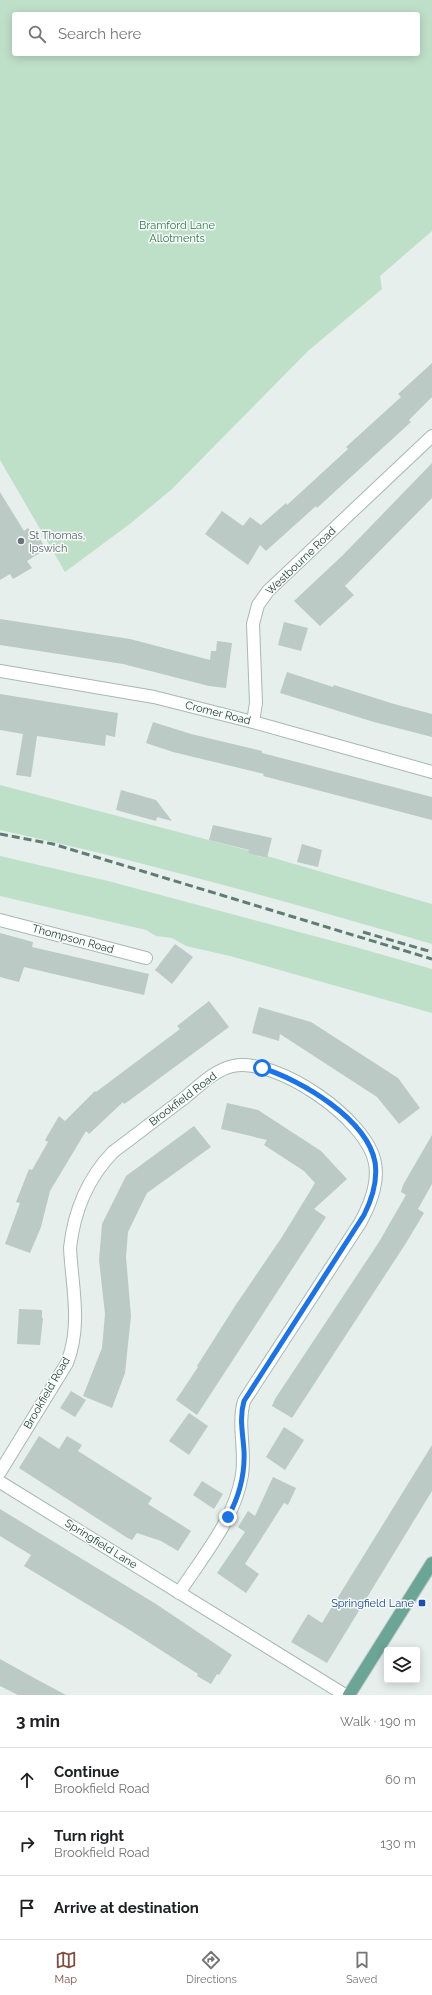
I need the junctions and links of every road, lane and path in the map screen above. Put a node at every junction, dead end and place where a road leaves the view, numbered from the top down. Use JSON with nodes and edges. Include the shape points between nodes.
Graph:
{"nodes":[{"id":1,"x":432,"y":436,"type":"edge"},
{"id":2,"x":0,"y":670,"type":"edge"},
{"id":3,"x":253,"y":722,"type":"junction"},
{"id":4,"x":432,"y":772,"type":"edge"},
{"id":5,"x":0,"y":920,"type":"edge"},
{"id":6,"x":146,"y":958,"type":"dead end"},
{"id":7,"x":0,"y":1472,"type":"edge"},
{"id":8,"x":0,"y":1482,"type":"edge"},
{"id":9,"x":432,"y":1563,"type":"edge"},
{"id":10,"x":179,"y":1593,"type":"junction"},
{"id":11,"x":345,"y":1695,"type":"edge"},
{"id":12,"x":349,"y":1695,"type":"edge"}],
"edges":[{"from":1,"to":3,"type":"street","name":"Westbourne Road","via":[[268,591],[258,605],[253,624],[256,703]]},
{"from":2,"to":3,"type":"street","name":"Cromer Road","via":[[154,697]]},
{"from":3,"to":4,"type":"street","name":"Cromer Road"},
{"from":5,"to":6,"type":"street","name":"Thompson Road"},
{"from":7,"to":10,"type":"street","name":"Brookfield Road","via":[[67,1363],[71,1352],[76,1322],[70,1248],[73,1226],[84,1192],[103,1163],[113,1152],[211,1077],[233,1066],[250,1066],[277,1073],[322,1097],[354,1126],[373,1153],[376,1173],[373,1195],[360,1223],[244,1401],[241,1418],[244,1462],[237,1497],[228,1517]]},
{"from":8,"to":10,"type":"street","name":"Springfield Lane"},
{"from":9,"to":12,"type":"main road"},
{"from":10,"to":11,"type":"street","name":"Springfield Lane"}]}
